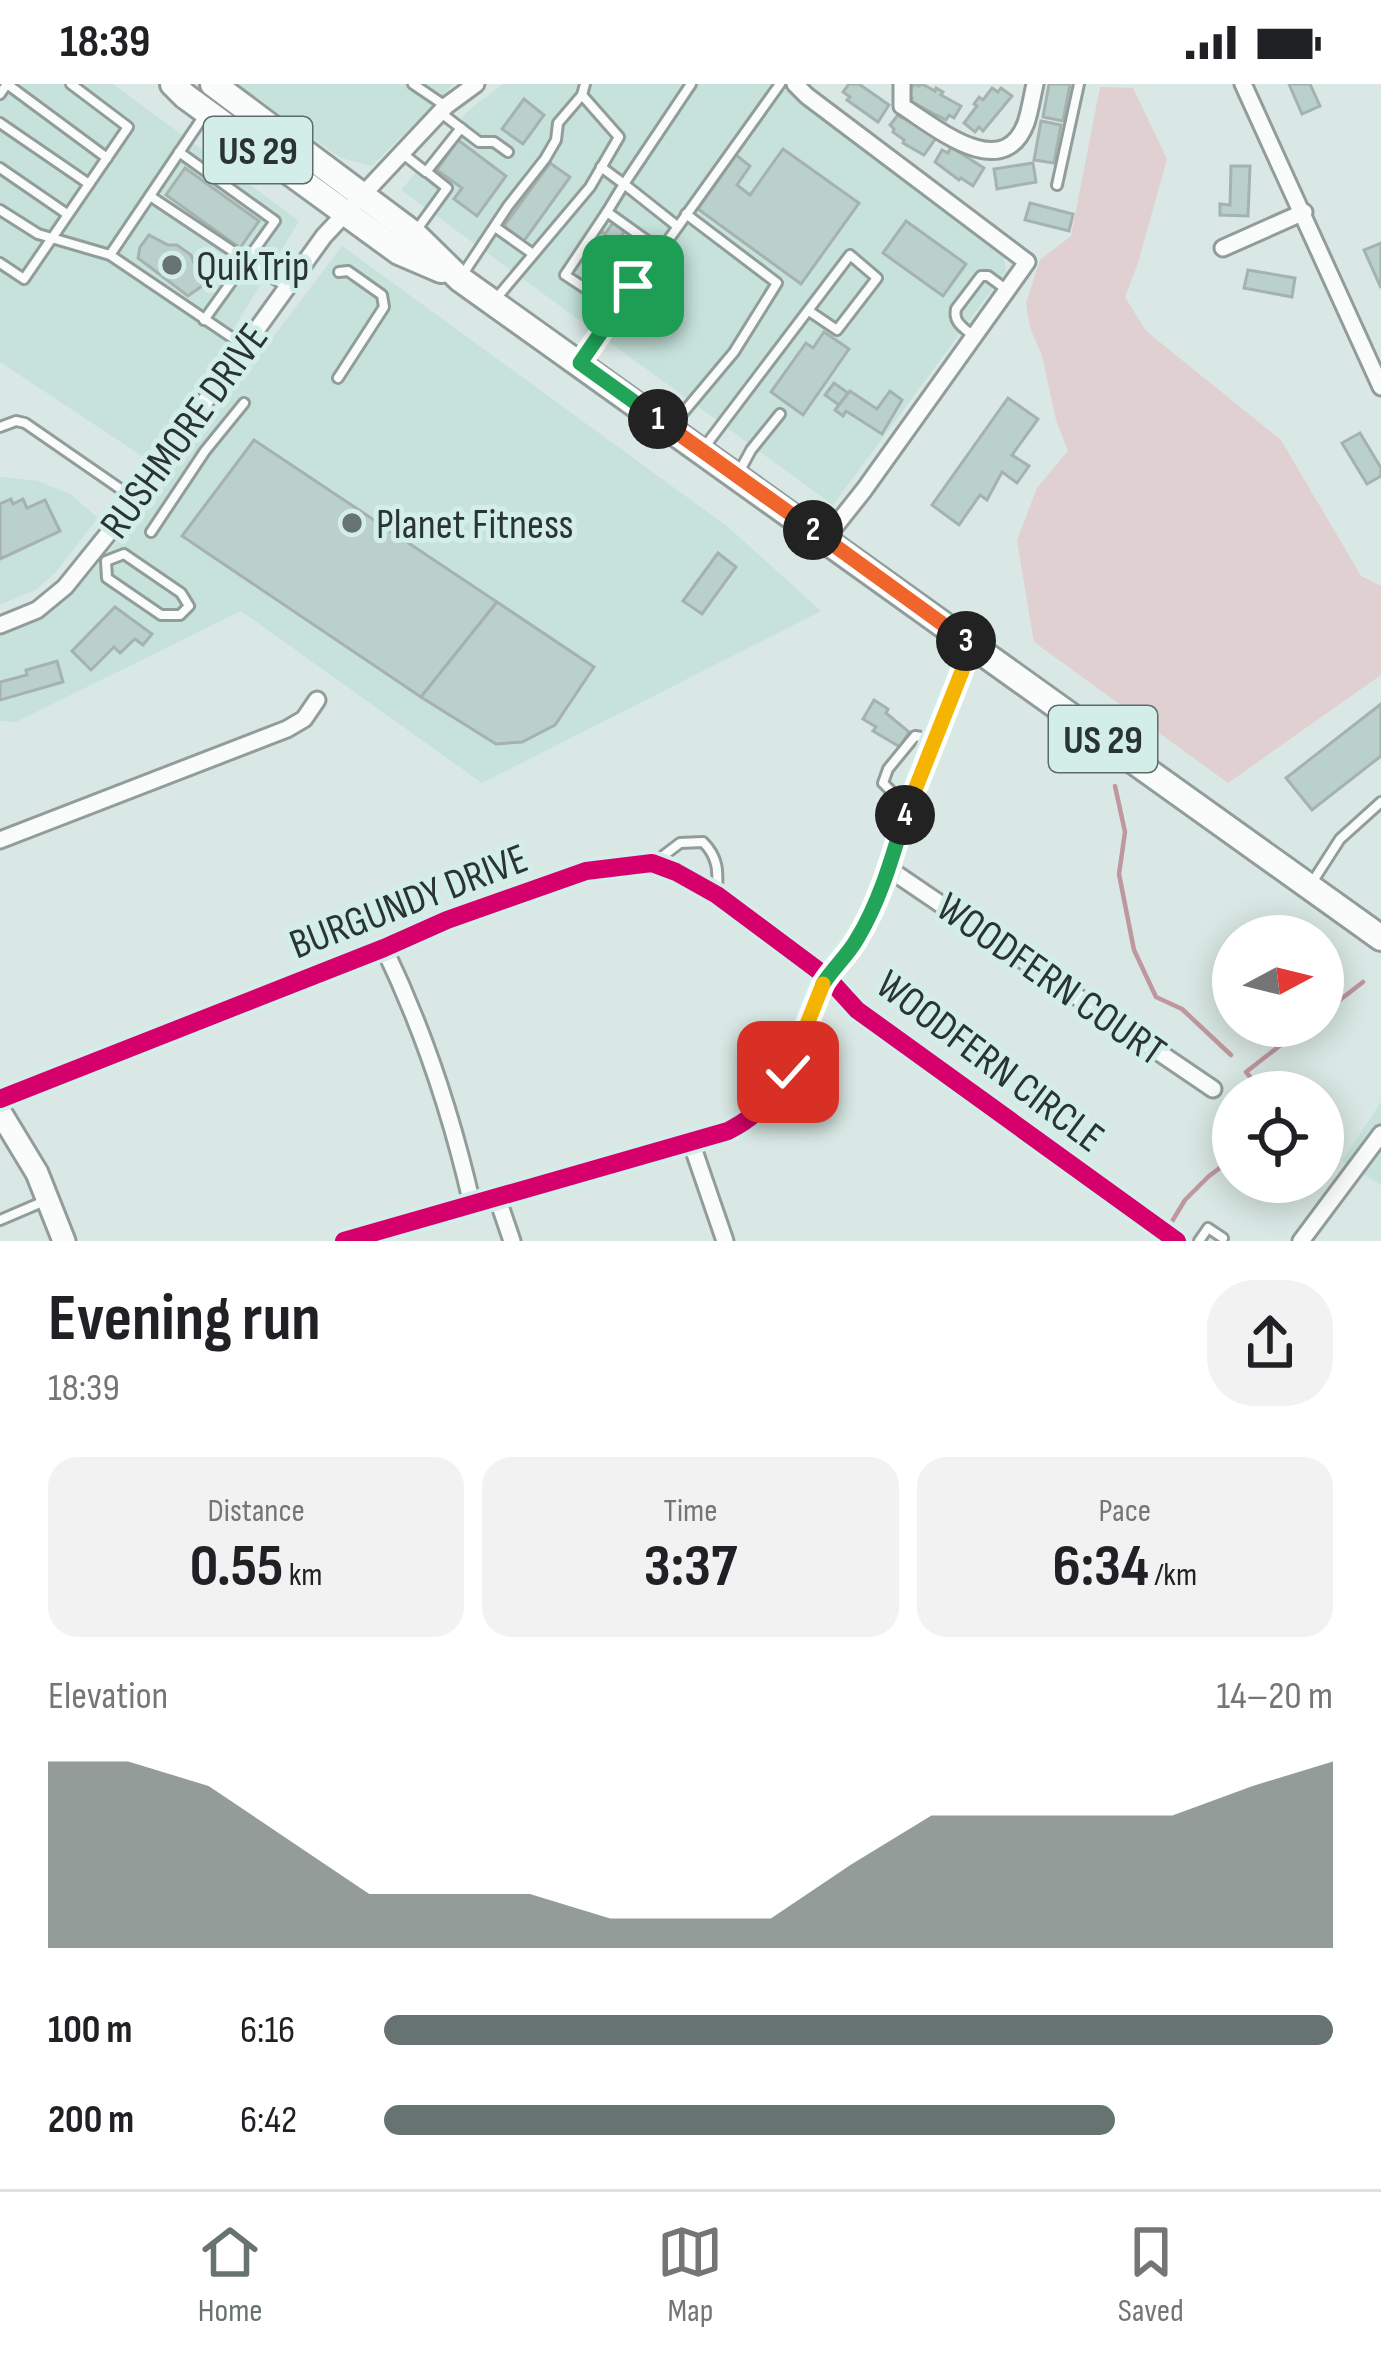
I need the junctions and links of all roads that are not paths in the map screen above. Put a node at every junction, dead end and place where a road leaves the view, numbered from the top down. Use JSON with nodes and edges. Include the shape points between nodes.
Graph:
{"nodes":[{"id":1,"x":7,"y":84,"type":"edge"},
{"id":2,"x":71,"y":84,"type":"edge"},
{"id":3,"x":173,"y":84,"type":"edge"},
{"id":4,"x":413,"y":84,"type":"edge"},
{"id":5,"x":476,"y":84,"type":"edge"},
{"id":6,"x":585,"y":84,"type":"edge"},
{"id":7,"x":691,"y":84,"type":"edge"},
{"id":8,"x":780,"y":84,"type":"edge"},
{"id":9,"x":796,"y":84,"type":"edge"},
{"id":10,"x":902,"y":84,"type":"edge"},
{"id":11,"x":1035,"y":84,"type":"edge"},
{"id":12,"x":1078,"y":84,"type":"edge"},
{"id":13,"x":1244,"y":84,"type":"edge"},
{"id":14,"x":219,"y":86,"type":"edge"},
{"id":15,"x":0,"y":94,"type":"edge"},
{"id":16,"x":582,"y":95,"type":"junction"},
{"id":17,"x":443,"y":109,"type":"junction"},
{"id":18,"x":208,"y":113,"type":"junction"},
{"id":19,"x":0,"y":123,"type":"edge"},
{"id":20,"x":460,"y":128,"type":"junction"},
{"id":21,"x":179,"y":152,"type":"junction"},
{"id":22,"x":508,"y":152,"type":"dead end"},
{"id":23,"x":402,"y":154,"type":"junction"},
{"id":24,"x":106,"y":158,"type":"junction"},
{"id":25,"x":602,"y":167,"type":"junction"},
{"id":26,"x":0,"y":168,"type":"edge"},
{"id":27,"x":426,"y":172,"type":"junction"},
{"id":28,"x":89,"y":184,"type":"junction"},
{"id":29,"x":624,"y":184,"type":"junction"},
{"id":30,"x":1058,"y":185,"type":"dead end"},
{"id":31,"x":150,"y":196,"type":"junction"},
{"id":32,"x":355,"y":204,"type":"junction"},
{"id":33,"x":0,"y":210,"type":"edge"},
{"id":34,"x":608,"y":212,"type":"junction"},
{"id":35,"x":1304,"y":212,"type":"junction"},
{"id":36,"x":68,"y":214,"type":"junction"},
{"id":37,"x":686,"y":214,"type":"junction"},
{"id":38,"x":677,"y":226,"type":"junction"},
{"id":39,"x":495,"y":227,"type":"junction"},
{"id":40,"x":414,"y":234,"type":"junction"},
{"id":41,"x":51,"y":238,"type":"junction"},
{"id":42,"x":1223,"y":248,"type":"dead end"},
{"id":43,"x":660,"y":250,"type":"junction"},
{"id":44,"x":110,"y":255,"type":"junction"},
{"id":45,"x":533,"y":255,"type":"junction"},
{"id":46,"x":246,"y":261,"type":"junction"},
{"id":47,"x":0,"y":263,"type":"edge"},
{"id":48,"x":340,"y":272,"type":"dead end"},
{"id":49,"x":460,"y":279,"type":"junction"},
{"id":50,"x":286,"y":287,"type":"junction"},
{"id":51,"x":1008,"y":290,"type":"junction"},
{"id":52,"x":493,"y":302,"type":"junction"},
{"id":53,"x":618,"y":309,"type":"junction"},
{"id":54,"x":808,"y":310,"type":"junction"},
{"id":55,"x":204,"y":320,"type":"junction"},
{"id":56,"x":974,"y":336,"type":"junction"},
{"id":57,"x":244,"y":346,"type":"junction"},
{"id":58,"x":580,"y":363,"type":"junction"},
{"id":59,"x":338,"y":378,"type":"dead end"},
{"id":60,"x":1381,"y":387,"type":"edge"},
{"id":61,"x":244,"y":403,"type":"dead end"},
{"id":62,"x":780,"y":414,"type":"dead end"},
{"id":63,"x":0,"y":427,"type":"edge"},
{"id":64,"x":670,"y":428,"type":"junction"},
{"id":65,"x":701,"y":450,"type":"junction"},
{"id":66,"x":737,"y":476,"type":"junction"},
{"id":67,"x":135,"y":499,"type":"junction"},
{"id":68,"x":151,"y":532,"type":"dead end"},
{"id":69,"x":825,"y":538,"type":"junction"},
{"id":70,"x":100,"y":558,"type":"junction"},
{"id":71,"x":0,"y":625,"type":"edge"},
{"id":72,"x":972,"y":646,"type":"junction"},
{"id":73,"x":317,"y":700,"type":"dead end"},
{"id":74,"x":933,"y":739,"type":"junction"},
{"id":75,"x":1381,"y":802,"type":"edge"},
{"id":76,"x":908,"y":808,"type":"junction"},
{"id":77,"x":0,"y":840,"type":"edge"},
{"id":78,"x":652,"y":863,"type":"junction"},
{"id":79,"x":889,"y":868,"type":"junction"},
{"id":80,"x":1309,"y":887,"type":"junction"},
{"id":81,"x":717,"y":895,"type":"junction"},
{"id":82,"x":1381,"y":938,"type":"edge"},
{"id":83,"x":384,"y":948,"type":"junction"},
{"id":84,"x":827,"y":977,"type":"junction"},
{"id":85,"x":1212,"y":1088,"type":"edge"},
{"id":86,"x":0,"y":1100,"type":"edge"},
{"id":87,"x":0,"y":1112,"type":"edge"},
{"id":88,"x":1381,"y":1134,"type":"edge"},
{"id":89,"x":691,"y":1142,"type":"junction"},
{"id":90,"x":497,"y":1197,"type":"junction"},
{"id":91,"x":49,"y":1199,"type":"junction"},
{"id":92,"x":472,"y":1204,"type":"junction"},
{"id":93,"x":0,"y":1220,"type":"edge"},
{"id":94,"x":1171,"y":1236,"type":"edge"},
{"id":95,"x":1223,"y":1238,"type":"edge"},
{"id":96,"x":64,"y":1241,"type":"edge"},
{"id":97,"x":344,"y":1241,"type":"edge"},
{"id":98,"x":512,"y":1241,"type":"edge"},
{"id":99,"x":725,"y":1241,"type":"edge"},
{"id":100,"x":1199,"y":1241,"type":"edge"},
{"id":101,"x":1301,"y":1241,"type":"edge"}],
"edges":[{"from":1,"to":15,"type":"lane"},
{"from":1,"to":24,"type":"lane"},
{"from":2,"to":24,"type":"lane","via":[[128,127]]},
{"from":3,"to":18,"type":"main road","number":"US 29"},
{"from":4,"to":17,"type":"lane"},
{"from":5,"to":17,"type":"street","name":"RUSHMORE DRIVE"},
{"from":6,"to":16,"type":"lane"},
{"from":7,"to":29,"type":"lane"},
{"from":8,"to":37,"type":"lane"},
{"from":9,"to":51,"type":"street","via":[[1027,262]]},
{"from":10,"to":11,"type":"street","via":[[902,106],[986,152],[1025,127]]},
{"from":12,"to":30,"type":"lane"},
{"from":13,"to":35,"type":"street"},
{"from":14,"to":32,"type":"main road","number":"US 29"},
{"from":16,"to":25,"type":"lane","via":[[619,137]]},
{"from":16,"to":39,"type":"lane"},
{"from":17,"to":20,"type":"lane"},
{"from":17,"to":23,"type":"street","name":"RUSHMORE DRIVE"},
{"from":18,"to":21,"type":"lane"},
{"from":18,"to":32,"type":"main road","number":"US 29"},
{"from":19,"to":28,"type":"lane"},
{"from":20,"to":22,"type":"lane"},
{"from":20,"to":27,"type":"lane"},
{"from":21,"to":31,"type":"lane"},
{"from":21,"to":46,"type":"lane","via":[[275,221]]},
{"from":23,"to":27,"type":"lane"},
{"from":23,"to":32,"type":"street","name":"RUSHMORE DRIVE"},
{"from":24,"to":28,"type":"lane"},
{"from":25,"to":29,"type":"lane"},
{"from":25,"to":45,"type":"lane"},
{"from":26,"to":36,"type":"lane"},
{"from":27,"to":40,"type":"lane","via":[[447,188]]},
{"from":28,"to":36,"type":"lane"},
{"from":29,"to":34,"type":"lane"},
{"from":29,"to":38,"type":"lane"},
{"from":31,"to":44,"type":"lane"},
{"from":31,"to":46,"type":"lane"},
{"from":32,"to":40,"type":"main road","number":"US 29"},
{"from":32,"to":49,"type":"main road","number":"US 29","via":[[399,252]]},
{"from":32,"to":50,"type":"street","name":"RUSHMORE DRIVE"},
{"from":33,"to":41,"type":"lane"},
{"from":34,"to":43,"type":"lane"},
{"from":34,"to":53,"type":"lane","via":[[566,274]]},
{"from":35,"to":42,"type":"street"},
{"from":35,"to":60,"type":"street"},
{"from":36,"to":41,"type":"lane"},
{"from":37,"to":38,"type":"lane"},
{"from":37,"to":64,"type":"lane","via":[[777,284],[734,352]]},
{"from":38,"to":43,"type":"lane"},
{"from":39,"to":45,"type":"lane"},
{"from":39,"to":49,"type":"lane"},
{"from":40,"to":49,"type":"main road","number":"US 29"},
{"from":41,"to":44,"type":"lane"},
{"from":41,"to":47,"type":"lane","via":[[24,279]]},
{"from":43,"to":53,"type":"lane"},
{"from":44,"to":55,"type":"lane"},
{"from":45,"to":52,"type":"lane"},
{"from":46,"to":50,"type":"lane"},
{"from":46,"to":55,"type":"lane"},
{"from":48,"to":59,"type":"lane","via":[[382,295],[384,307]]},
{"from":49,"to":52,"type":"main road","number":"US 29"},
{"from":50,"to":57,"type":"street","name":"RUSHMORE DRIVE"},
{"from":51,"to":56,"type":"street"},
{"from":51,"to":56,"type":"lane","via":[[981,276],[956,309],[958,323]]},
{"from":52,"to":58,"type":"main road","number":"US 29"},
{"from":53,"to":58,"type":"lane"},
{"from":54,"to":54,"type":"lane","via":[[850,255],[877,278],[837,330]]},
{"from":54,"to":65,"type":"lane"},
{"from":55,"to":57,"type":"lane"},
{"from":56,"to":69,"type":"street"},
{"from":57,"to":67,"type":"street","name":"RUSHMORE DRIVE"},
{"from":58,"to":64,"type":"main road","number":"US 29"},
{"from":61,"to":68,"type":"lane"},
{"from":62,"to":66,"type":"lane"},
{"from":63,"to":67,"type":"lane","via":[[25,422]]},
{"from":64,"to":65,"type":"main road","number":"US 29"},
{"from":65,"to":66,"type":"main road","number":"US 29"},
{"from":66,"to":69,"type":"main road","number":"US 29"},
{"from":67,"to":70,"type":"street","name":"RUSHMORE DRIVE"},
{"from":69,"to":72,"type":"main road","number":"US 29"},
{"from":70,"to":70,"type":"lane","via":[[107,578],[161,615],[189,606],[124,554]]},
{"from":70,"to":71,"type":"street","name":"RUSHMORE DRIVE","via":[[49,601]]},
{"from":72,"to":74,"type":"street","name":"WOODFERN CIRCLE"},
{"from":72,"to":80,"type":"main road","number":"US 29"},
{"from":73,"to":77,"type":"street","via":[[287,729]]},
{"from":74,"to":76,"type":"street","name":"WOODFERN CIRCLE"},
{"from":74,"to":76,"type":"lane","via":[[915,736],[888,769],[884,784]]},
{"from":75,"to":80,"type":"lane","via":[[1340,839]]},
{"from":76,"to":79,"type":"street","name":"WOODFERN CIRCLE"},
{"from":78,"to":81,"type":"street"},
{"from":78,"to":81,"type":"lane","name":"BURGUNDY DRIVE","via":[[680,843],[703,842],[718,865]]},
{"from":78,"to":83,"type":"street","name":"BURGUNDY DRIVE","via":[[569,877]]},
{"from":79,"to":84,"type":"street","name":"WOODFERN CIRCLE","via":[[855,944]]},
{"from":79,"to":85,"type":"street","name":"WOODFERN COURT"},
{"from":80,"to":82,"type":"main road","number":"US 29"},
{"from":81,"to":84,"type":"street"},
{"from":83,"to":86,"type":"street","name":"BURGUNDY DRIVE"},
{"from":83,"to":92,"type":"street","via":[[441,1091]]},
{"from":84,"to":89,"type":"street","via":[[773,1096],[738,1126]]},
{"from":84,"to":94,"type":"street","name":"WOODFERN CIRCLE","via":[[857,1010]]},
{"from":87,"to":91,"type":"street"},
{"from":88,"to":101,"type":"street"},
{"from":89,"to":90,"type":"street"},
{"from":89,"to":99,"type":"street"},
{"from":90,"to":92,"type":"street"},
{"from":90,"to":98,"type":"street"},
{"from":91,"to":93,"type":"lane"},
{"from":91,"to":96,"type":"street"},
{"from":92,"to":97,"type":"street"},
{"from":95,"to":100,"type":"lane","via":[[1208,1228]]}]}
